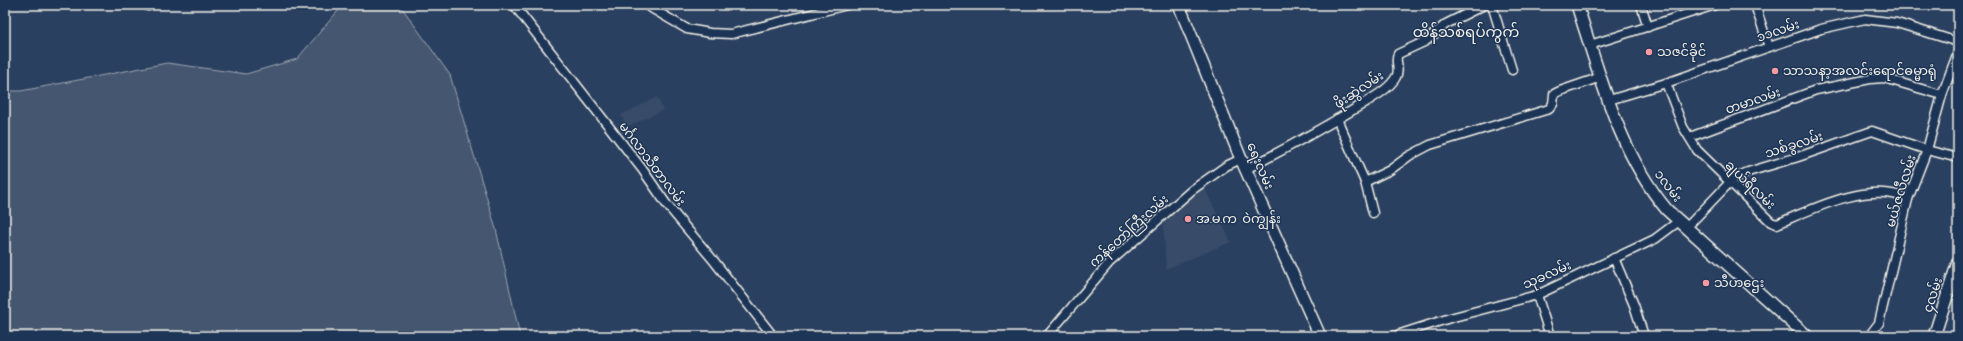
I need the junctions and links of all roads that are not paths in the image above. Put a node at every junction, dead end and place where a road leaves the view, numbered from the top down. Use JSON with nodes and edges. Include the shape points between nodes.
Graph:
{"nodes":[{"id":1,"x":514,"y":5,"type":"edge"},
{"id":2,"x":646,"y":5,"type":"edge"},
{"id":3,"x":847,"y":5,"type":"edge"},
{"id":4,"x":1179,"y":5,"type":"edge"},
{"id":5,"x":1484,"y":5,"type":"edge"},
{"id":6,"x":1492,"y":5,"type":"edge"},
{"id":7,"x":1577,"y":5,"type":"edge"},
{"id":8,"x":1641,"y":5,"type":"edge"},
{"id":9,"x":1715,"y":5,"type":"edge"},
{"id":10,"x":1755,"y":5,"type":"edge"},
{"id":11,"x":1700,"y":7,"type":"edge"},
{"id":12,"x":1648,"y":27,"type":"junction"},
{"id":13,"x":1958,"y":42,"type":"edge"},
{"id":14,"x":1590,"y":45,"type":"junction"},
{"id":15,"x":1769,"y":47,"type":"junction"},
{"id":16,"x":1958,"y":52,"type":"edge"},
{"id":17,"x":1512,"y":70,"type":"dead end"},
{"id":18,"x":1601,"y":78,"type":"junction"},
{"id":19,"x":1666,"y":83,"type":"junction"},
{"id":20,"x":1942,"y":95,"type":"junction"},
{"id":21,"x":1609,"y":100,"type":"junction"},
{"id":22,"x":1337,"y":119,"type":"junction"},
{"id":23,"x":1690,"y":137,"type":"junction"},
{"id":24,"x":1927,"y":150,"type":"junction"},
{"id":25,"x":1958,"y":158,"type":"edge"},
{"id":26,"x":1244,"y":164,"type":"junction"},
{"id":27,"x":1365,"y":182,"type":"junction"},
{"id":28,"x":1729,"y":182,"type":"junction"},
{"id":29,"x":1908,"y":199,"type":"junction"},
{"id":30,"x":1373,"y":213,"type":"dead end"},
{"id":31,"x":1682,"y":224,"type":"junction"},
{"id":32,"x":1614,"y":258,"type":"junction"},
{"id":33,"x":1958,"y":262,"type":"edge"},
{"id":34,"x":1955,"y":280,"type":"edge"},
{"id":35,"x":1537,"y":295,"type":"junction"},
{"id":36,"x":773,"y":336,"type":"edge"},
{"id":37,"x":1048,"y":336,"type":"edge"},
{"id":38,"x":1320,"y":336,"type":"edge"},
{"id":39,"x":1394,"y":336,"type":"edge"},
{"id":40,"x":1550,"y":336,"type":"edge"},
{"id":41,"x":1644,"y":336,"type":"edge"},
{"id":42,"x":1807,"y":336,"type":"edge"},
{"id":43,"x":1869,"y":336,"type":"edge"},
{"id":44,"x":1934,"y":336,"type":"edge"}],
"edges":[{"from":1,"to":36,"type":"street","name":"မင်္ဂလာသီတာလမ်း","via":[[642,169],[667,205]]},
{"from":2,"to":3,"type":"street","via":[[687,28],[731,34]]},
{"from":4,"to":26,"type":"street","name":"ရေးလမ်း"},
{"from":5,"to":22,"type":"street","name":"ဖိုးဆွဲလမ်း","via":[[1446,24],[1426,40],[1398,54],[1398,72],[1393,81]]},
{"from":6,"to":17,"type":"street"},
{"from":7,"to":14,"type":"street","name":"၁လမ်း"},
{"from":8,"to":12,"type":"street"},
{"from":9,"to":11,"type":"street"},
{"from":10,"to":15,"type":"street"},
{"from":11,"to":12,"type":"street"},
{"from":12,"to":14,"type":"street"},
{"from":13,"to":15,"type":"street","name":"၁၁လမ်း","via":[[1897,23],[1866,20],[1821,29]]},
{"from":14,"to":18,"type":"street","name":"၁လမ်း"},
{"from":15,"to":19,"type":"street","name":"၁၁လမ်း"},
{"from":16,"to":20,"type":"street","name":"မယ်ဇလီလမ်း"},
{"from":18,"to":21,"type":"street","name":"၁လမ်း"},
{"from":18,"to":27,"type":"street","via":[[1554,94],[1553,104],[1549,109],[1430,145]]},
{"from":19,"to":21,"type":"street","name":"၁၁လမ်း"},
{"from":19,"to":23,"type":"street","name":"ချယ်ရီလမ်း"},
{"from":20,"to":23,"type":"street","name":"တမာလမ်း","via":[[1884,78],[1870,79],[1816,90]]},
{"from":20,"to":24,"type":"street","name":"မယ်ဇလီလမ်း"},
{"from":21,"to":31,"type":"street","name":"၁လမ်း","via":[[1616,122],[1650,190]]},
{"from":22,"to":26,"type":"street","name":"ဖိုးဆွဲလမ်း","via":[[1288,149]]},
{"from":22,"to":27,"type":"street"},
{"from":23,"to":28,"type":"street","name":"ချယ်ရီလမ်း","via":[[1697,150]]},
{"from":24,"to":25,"type":"street","name":"သစ်ခွလမ်း"},
{"from":24,"to":28,"type":"street","name":"သစ်ခွလမ်း","via":[[1872,131],[1748,172]]},
{"from":24,"to":29,"type":"street","name":"မယ်ဇလီလမ်း"},
{"from":26,"to":37,"type":"street","name":"ကန်တော်ကြီးလမ်း","via":[[1226,166],[1192,190],[1110,262]]},
{"from":26,"to":38,"type":"street","name":"ရေးလမ်း"},
{"from":27,"to":30,"type":"street"},
{"from":28,"to":29,"type":"street","name":"ချယ်ရီလမ်း","via":[[1763,216],[1777,224],[1830,202],[1872,193],[1903,196]]},
{"from":28,"to":31,"type":"street","name":"သစ်ခွလမ်း"},
{"from":29,"to":43,"type":"street","name":"မယ်ဇလီလမ်း","via":[[1879,323]]},
{"from":31,"to":32,"type":"street","name":"သုခလမ်း"},
{"from":31,"to":42,"type":"street","name":"၁လမ်း"},
{"from":32,"to":35,"type":"street","name":"သုခလမ်း"},
{"from":32,"to":41,"type":"street"},
{"from":33,"to":34,"type":"street","name":"၄လမ်း"},
{"from":34,"to":44,"type":"street","name":"၄လမ်း"},
{"from":35,"to":39,"type":"street","name":"သုခလမ်း"},
{"from":35,"to":40,"type":"street"}]}
